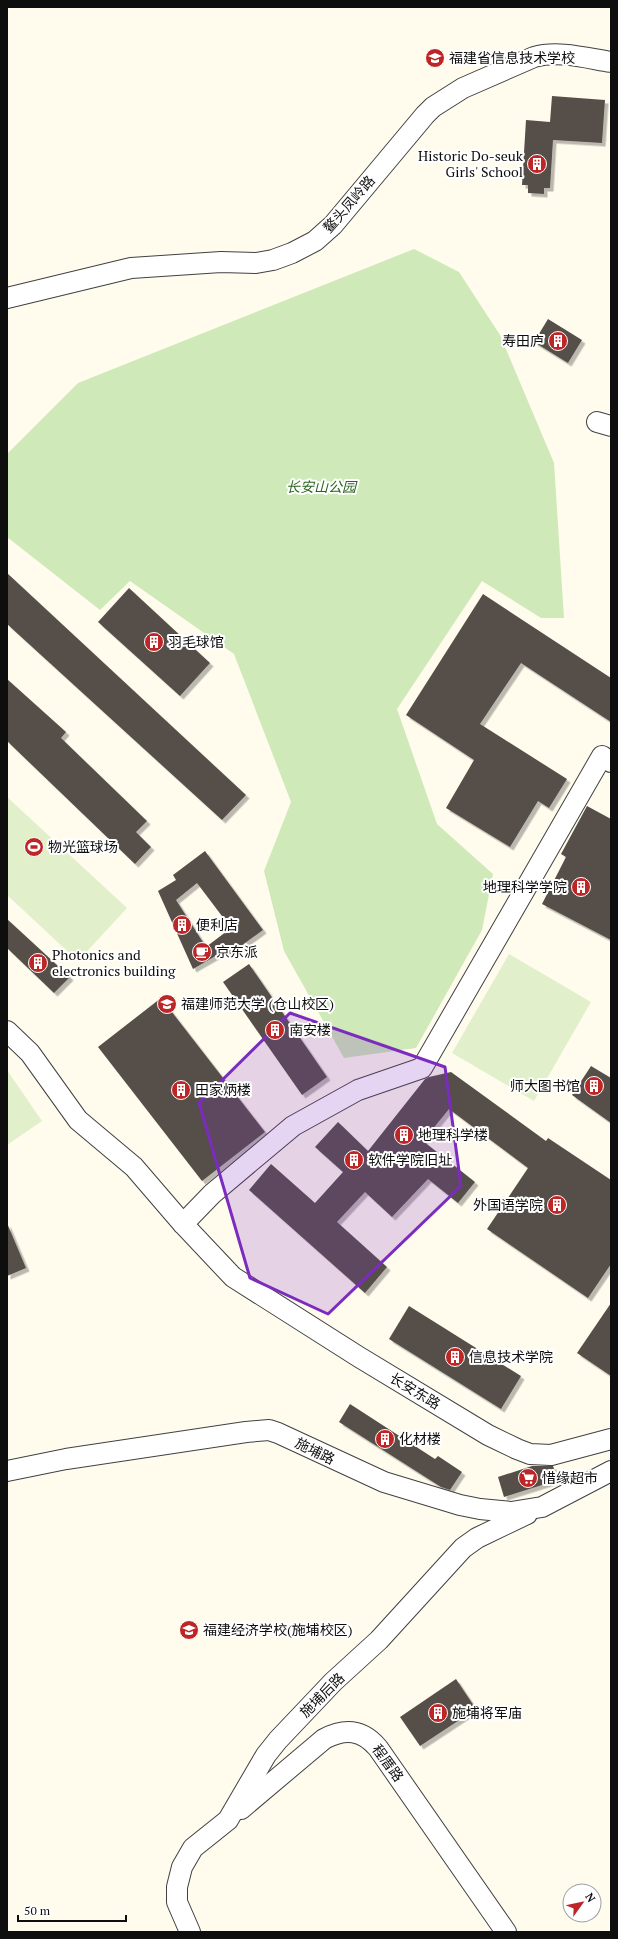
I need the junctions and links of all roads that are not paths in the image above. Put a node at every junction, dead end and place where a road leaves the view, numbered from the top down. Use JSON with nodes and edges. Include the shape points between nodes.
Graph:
{"nodes":[{"id":1,"x":611,"y":62,"type":"edge"},
{"id":2,"x":7,"y":298,"type":"edge"},
{"id":3,"x":606,"y":759,"type":"edge"},
{"id":4,"x":7,"y":1031,"type":"edge"},
{"id":5,"x":183,"y":1224,"type":"junction"},
{"id":6,"x":611,"y":1439,"type":"edge"},
{"id":7,"x":7,"y":1471,"type":"edge"},
{"id":8,"x":611,"y":1471,"type":"edge"},
{"id":9,"x":542,"y":1507,"type":"junction"},
{"id":10,"x":228,"y":1820,"type":"junction"},
{"id":11,"x":190,"y":1932,"type":"edge"},
{"id":12,"x":506,"y":1932,"type":"edge"}],
"edges":[{"from":1,"to":2,"type":"street","name":"鳌头凤岭路","via":[[561,54],[543,54],[450,95],[425,115],[333,225],[314,241],[282,257],[256,263],[221,262],[131,268]]},
{"from":3,"to":5,"type":"street","via":[[422,1068],[358,1090],[293,1126],[212,1194]]},
{"from":4,"to":5,"type":"street","name":"长安东路","via":[[30,1053],[78,1120],[134,1167]]},
{"from":5,"to":6,"type":"street","name":"长安东路","via":[[233,1277],[474,1427],[517,1449],[530,1454],[551,1455]]},
{"from":7,"to":9,"type":"street","name":"施埔路","via":[[66,1459],[269,1430],[384,1482],[460,1505],[511,1512]]},
{"from":8,"to":9,"type":"street","name":"施埔路"},
{"from":9,"to":10,"type":"street","name":"施埔后路","via":[[477,1538],[458,1553],[379,1640],[333,1682],[278,1740],[266,1755]]},
{"from":10,"to":11,"type":"street","name":"施埔后路","via":[[193,1848],[182,1867],[177,1902]]},
{"from":10,"to":12,"type":"street","name":"程厝路","via":[[320,1742],[340,1732],[358,1732],[378,1748]]}]}
